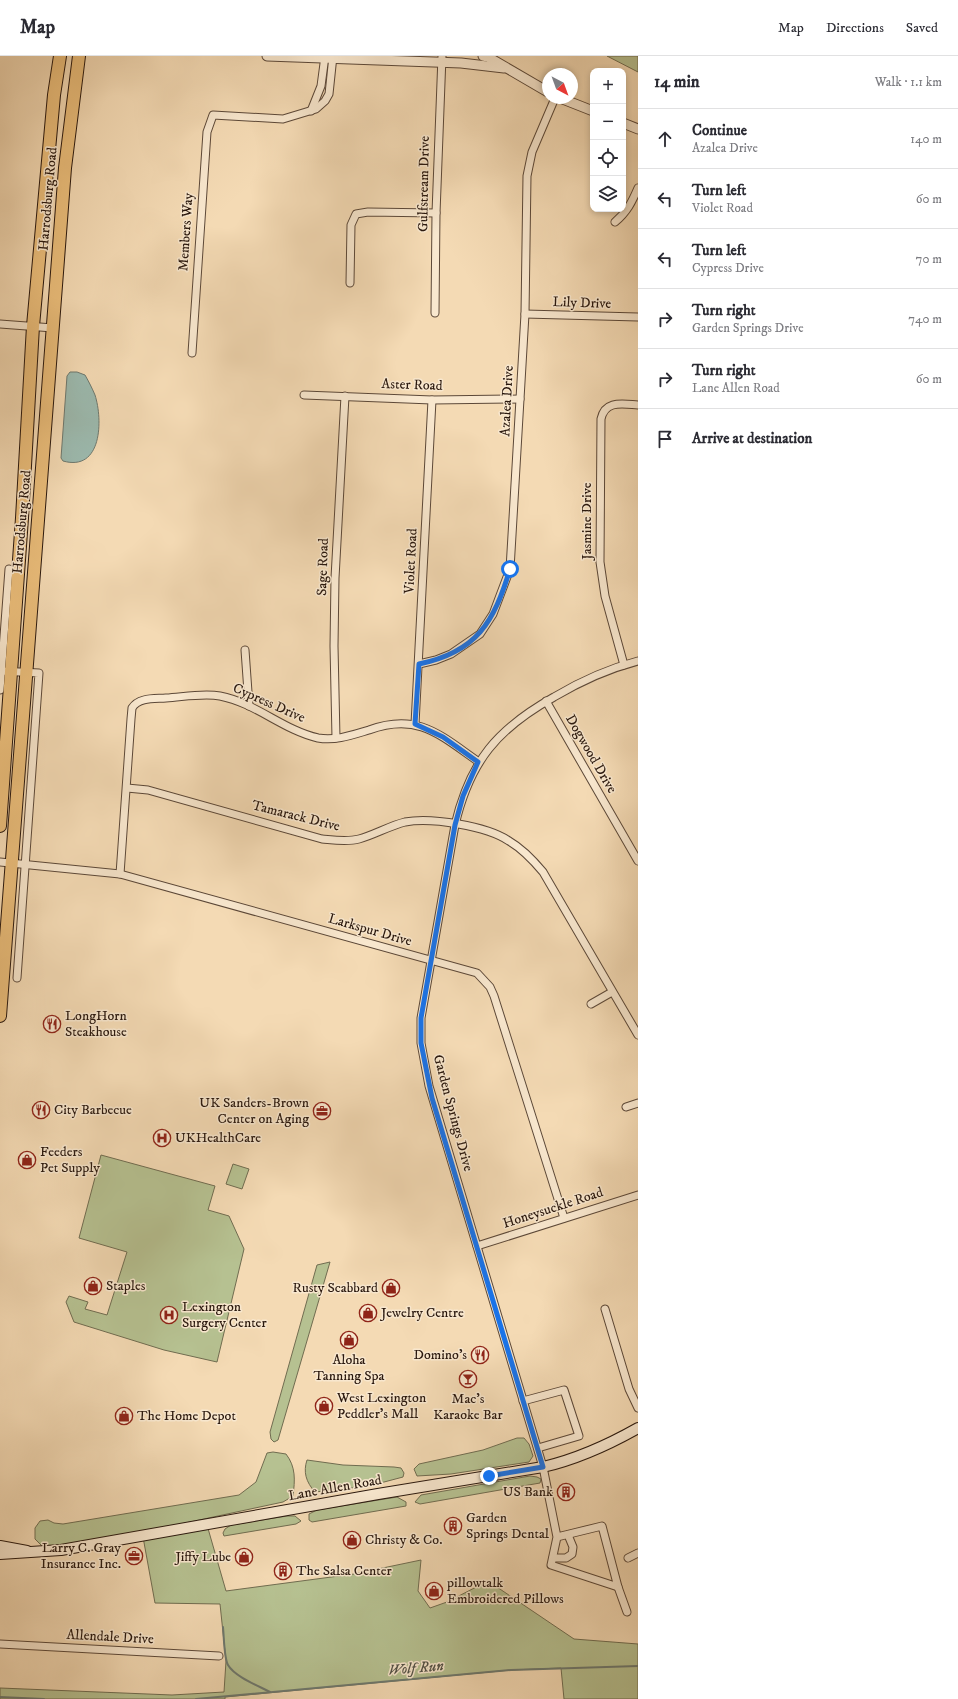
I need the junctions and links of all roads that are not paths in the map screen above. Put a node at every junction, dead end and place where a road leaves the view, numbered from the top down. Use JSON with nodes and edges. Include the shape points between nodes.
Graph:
{"nodes":[{"id":1,"x":60,"y":56,"type":"edge"},
{"id":2,"x":79,"y":56,"type":"edge"},
{"id":3,"x":267,"y":56,"type":"edge"},
{"id":4,"x":483,"y":56,"type":"edge"},
{"id":5,"x":329,"y":57,"type":"edge"},
{"id":6,"x":442,"y":59,"type":"edge"},
{"id":7,"x":504,"y":68,"type":"junction"},
{"id":8,"x":542,"y":89,"type":"edge"},
{"id":9,"x":552,"y":104,"type":"edge"},
{"id":10,"x":575,"y":104,"type":"edge"},
{"id":11,"x":590,"y":110,"type":"edge"},
{"id":12,"x":626,"y":124,"type":"edge"},
{"id":13,"x":638,"y":129,"type":"edge"},
{"id":14,"x":638,"y":188,"type":"edge"},
{"id":15,"x":44,"y":208,"type":"junction"},
{"id":16,"x":62,"y":208,"type":"junction"},
{"id":17,"x":436,"y":213,"type":"junction"},
{"id":18,"x":615,"y":222,"type":"dead end"},
{"id":19,"x":350,"y":282,"type":"dead end"},
{"id":20,"x":435,"y":313,"type":"dead end"},
{"id":21,"x":525,"y":314,"type":"junction"},
{"id":22,"x":638,"y":318,"type":"edge"},
{"id":23,"x":0,"y":324,"type":"edge"},
{"id":24,"x":34,"y":326,"type":"junction"},
{"id":25,"x":53,"y":328,"type":"junction"},
{"id":26,"x":192,"y":352,"type":"dead end"},
{"id":27,"x":304,"y":395,"type":"dead end"},
{"id":28,"x":345,"y":396,"type":"junction"},
{"id":29,"x":520,"y":399,"type":"junction"},
{"id":30,"x":432,"y":400,"type":"junction"},
{"id":31,"x":638,"y":405,"type":"edge"},
{"id":32,"x":9,"y":570,"type":"dead end"},
{"id":33,"x":245,"y":650,"type":"dead end"},
{"id":34,"x":638,"y":661,"type":"edge"},
{"id":35,"x":419,"y":664,"type":"junction"},
{"id":36,"x":624,"y":665,"type":"junction"},
{"id":37,"x":4,"y":671,"type":"edge"},
{"id":38,"x":25,"y":673,"type":"junction"},
{"id":39,"x":0,"y":690,"type":"edge"},
{"id":40,"x":546,"y":701,"type":"junction"},
{"id":41,"x":249,"y":706,"type":"junction"},
{"id":42,"x":415,"y":724,"type":"junction"},
{"id":43,"x":336,"y":738,"type":"junction"},
{"id":44,"x":478,"y":762,"type":"junction"},
{"id":45,"x":127,"y":788,"type":"junction"},
{"id":46,"x":455,"y":825,"type":"junction"},
{"id":47,"x":0,"y":826,"type":"edge"},
{"id":48,"x":638,"y":861,"type":"edge"},
{"id":49,"x":6,"y":863,"type":"edge"},
{"id":50,"x":25,"y":864,"type":"junction"},
{"id":51,"x":120,"y":874,"type":"junction"},
{"id":52,"x":4,"y":915,"type":"edge"},
{"id":53,"x":431,"y":961,"type":"junction"},
{"id":54,"x":17,"y":978,"type":"dead end"},
{"id":55,"x":612,"y":992,"type":"junction"},
{"id":56,"x":592,"y":1004,"type":"dead end"},
{"id":57,"x":0,"y":1016,"type":"edge"},
{"id":58,"x":638,"y":1035,"type":"edge"},
{"id":59,"x":638,"y":1103,"type":"edge"},
{"id":60,"x":626,"y":1106,"type":"dead end"},
{"id":61,"x":638,"y":1195,"type":"edge"},
{"id":62,"x":564,"y":1218,"type":"junction"},
{"id":63,"x":477,"y":1246,"type":"junction"},
{"id":64,"x":605,"y":1309,"type":"dead end"},
{"id":65,"x":523,"y":1401,"type":"junction"},
{"id":66,"x":638,"y":1408,"type":"edge"},
{"id":67,"x":638,"y":1428,"type":"edge"},
{"id":68,"x":538,"y":1448,"type":"junction"},
{"id":69,"x":543,"y":1467,"type":"junction"},
{"id":70,"x":568,"y":1535,"type":"junction"},
{"id":71,"x":558,"y":1537,"type":"junction"},
{"id":72,"x":0,"y":1546,"type":"edge"},
{"id":73,"x":31,"y":1552,"type":"junction"},
{"id":74,"x":638,"y":1553,"type":"edge"},
{"id":75,"x":0,"y":1554,"type":"edge"},
{"id":76,"x":553,"y":1558,"type":"junction"},
{"id":77,"x":628,"y":1558,"type":"dead end"},
{"id":78,"x":618,"y":1587,"type":"junction"},
{"id":79,"x":627,"y":1612,"type":"dead end"},
{"id":80,"x":0,"y":1644,"type":"edge"},
{"id":81,"x":219,"y":1656,"type":"dead end"}],
"edges":[{"from":1,"to":15,"type":"main road","name":"Harrodsburg Road"},
{"from":2,"to":16,"type":"main road","name":"Harrodsburg Road"},
{"from":3,"to":5,"type":"street"},
{"from":4,"to":7,"type":"street"},
{"from":5,"to":6,"type":"street"},
{"from":5,"to":26,"type":"street","name":"Members Way","via":[[329,94],[321,107],[283,119],[213,115],[207,132]]},
{"from":6,"to":7,"type":"street"},
{"from":6,"to":17,"type":"street","name":"Gulfstream Drive"},
{"from":7,"to":8,"type":"street"},
{"from":9,"to":21,"type":"street","name":"Azalea Drive","via":[[532,152],[527,176]]},
{"from":10,"to":11,"type":"street"},
{"from":12,"to":13,"type":"street"},
{"from":14,"to":18,"type":"street","via":[[624,215]]},
{"from":15,"to":16,"type":"main road"},
{"from":15,"to":24,"type":"main road","name":"Harrodsburg Road"},
{"from":16,"to":25,"type":"main road","name":"Harrodsburg Road"},
{"from":17,"to":19,"type":"street","via":[[356,214],[351,225]]},
{"from":17,"to":20,"type":"street","name":"Gulfstream Drive"},
{"from":21,"to":22,"type":"street","name":"Lily Drive"},
{"from":21,"to":29,"type":"street","name":"Azalea Drive"},
{"from":23,"to":24,"type":"street"},
{"from":24,"to":25,"type":"street"},
{"from":24,"to":37,"type":"main road","name":"Harrodsburg Road"},
{"from":25,"to":38,"type":"main road","name":"Harrodsburg Road"},
{"from":27,"to":28,"type":"street","name":"Aster Road"},
{"from":28,"to":30,"type":"street","name":"Aster Road"},
{"from":28,"to":43,"type":"street","name":"Sage Road","via":[[335,578]]},
{"from":29,"to":30,"type":"street","name":"Aster Road"},
{"from":29,"to":35,"type":"street","name":"Azalea Drive","via":[[513,539],[510,569],[500,600],[486,626],[472,641],[451,654]]},
{"from":30,"to":35,"type":"street","name":"Violet Road"},
{"from":31,"to":36,"type":"street","name":"Jasmine Drive","via":[[609,406],[605,408],[601,419],[600,562],[605,596]]},
{"from":32,"to":37,"type":"street"},
{"from":33,"to":41,"type":"street"},
{"from":34,"to":36,"type":"street","name":"Garden Springs Drive"},
{"from":35,"to":42,"type":"street","name":"Violet Road"},
{"from":36,"to":40,"type":"street","name":"Garden Springs Drive","via":[[590,676]]},
{"from":37,"to":38,"type":"street"},
{"from":37,"to":39,"type":"street"},
{"from":37,"to":47,"type":"main road","name":"Harrodsburg Road"},
{"from":38,"to":49,"type":"main road","name":"Harrodsburg Road"},
{"from":38,"to":50,"type":"street","via":[[39,673]]},
{"from":40,"to":44,"type":"street","name":"Garden Springs Drive","via":[[509,726]]},
{"from":40,"to":48,"type":"street","name":"Dogwood Drive"},
{"from":41,"to":43,"type":"street","name":"Cypress Drive","via":[[304,733],[320,738]]},
{"from":41,"to":45,"type":"street","name":"Cypress Drive","via":[[220,696],[150,699],[137,702],[132,708]]},
{"from":42,"to":43,"type":"street","name":"Cypress Drive","via":[[390,723],[352,736]]},
{"from":42,"to":44,"type":"street","name":"Cypress Drive","via":[[443,737]]},
{"from":44,"to":46,"type":"street","name":"Garden Springs Drive","via":[[463,796]]},
{"from":45,"to":46,"type":"street","name":"Tamarack Drive","via":[[148,790],[340,841],[359,839],[406,822],[425,821]]},
{"from":45,"to":51,"type":"street","name":"Cypress Drive"},
{"from":46,"to":53,"type":"street","name":"Garden Springs Drive"},
{"from":46,"to":55,"type":"street","name":"Tamarack Drive","via":[[498,835],[534,860],[551,884]]},
{"from":49,"to":50,"type":"street","name":"Larkspur Drive"},
{"from":49,"to":52,"type":"main road","name":"Harrodsburg Road"},
{"from":50,"to":51,"type":"street","name":"Larkspur Drive"},
{"from":50,"to":54,"type":"street"},
{"from":51,"to":53,"type":"street","name":"Larkspur Drive"},
{"from":52,"to":57,"type":"main road","name":"Harrodsburg Road"},
{"from":53,"to":62,"type":"street","name":"Larkspur Drive","via":[[477,974],[490,987]]},
{"from":53,"to":63,"type":"street","name":"Garden Springs Drive","via":[[421,1018],[421,1043],[432,1098]]},
{"from":55,"to":56,"type":"street"},
{"from":55,"to":58,"type":"street","name":"Tamarack Drive"},
{"from":59,"to":60,"type":"street"},
{"from":61,"to":62,"type":"street","name":"Honeysuckle Road"},
{"from":62,"to":63,"type":"street","name":"Honeysuckle Road"},
{"from":63,"to":65,"type":"street","name":"Garden Springs Drive"},
{"from":64,"to":66,"type":"street","via":[[629,1389]]},
{"from":65,"to":68,"type":"street","name":"Garden Springs Drive"},
{"from":65,"to":68,"type":"street","via":[[564,1390],[579,1436]]},
{"from":67,"to":69,"type":"main road","name":"Lane Allen Road","via":[[595,1450]]},
{"from":68,"to":69,"type":"street","name":"Garden Springs Drive"},
{"from":69,"to":71,"type":"street","name":"Garden Springs Drive"},
{"from":69,"to":73,"type":"main road","name":"Lane Allen Road","via":[[371,1495],[126,1540]]},
{"from":70,"to":71,"type":"street"},
{"from":70,"to":76,"type":"street","via":[[573,1547],[572,1554],[566,1558]]},
{"from":70,"to":78,"type":"street","via":[[602,1526]]},
{"from":71,"to":76,"type":"street"},
{"from":72,"to":73,"type":"main road","name":"Lane Allen Road"},
{"from":73,"to":75,"type":"main road","name":"Lane Allen Road"},
{"from":74,"to":77,"type":"street"},
{"from":76,"to":78,"type":"street","via":[[551,1566]]},
{"from":78,"to":79,"type":"street"},
{"from":80,"to":81,"type":"street","name":"Allendale Drive"}]}
